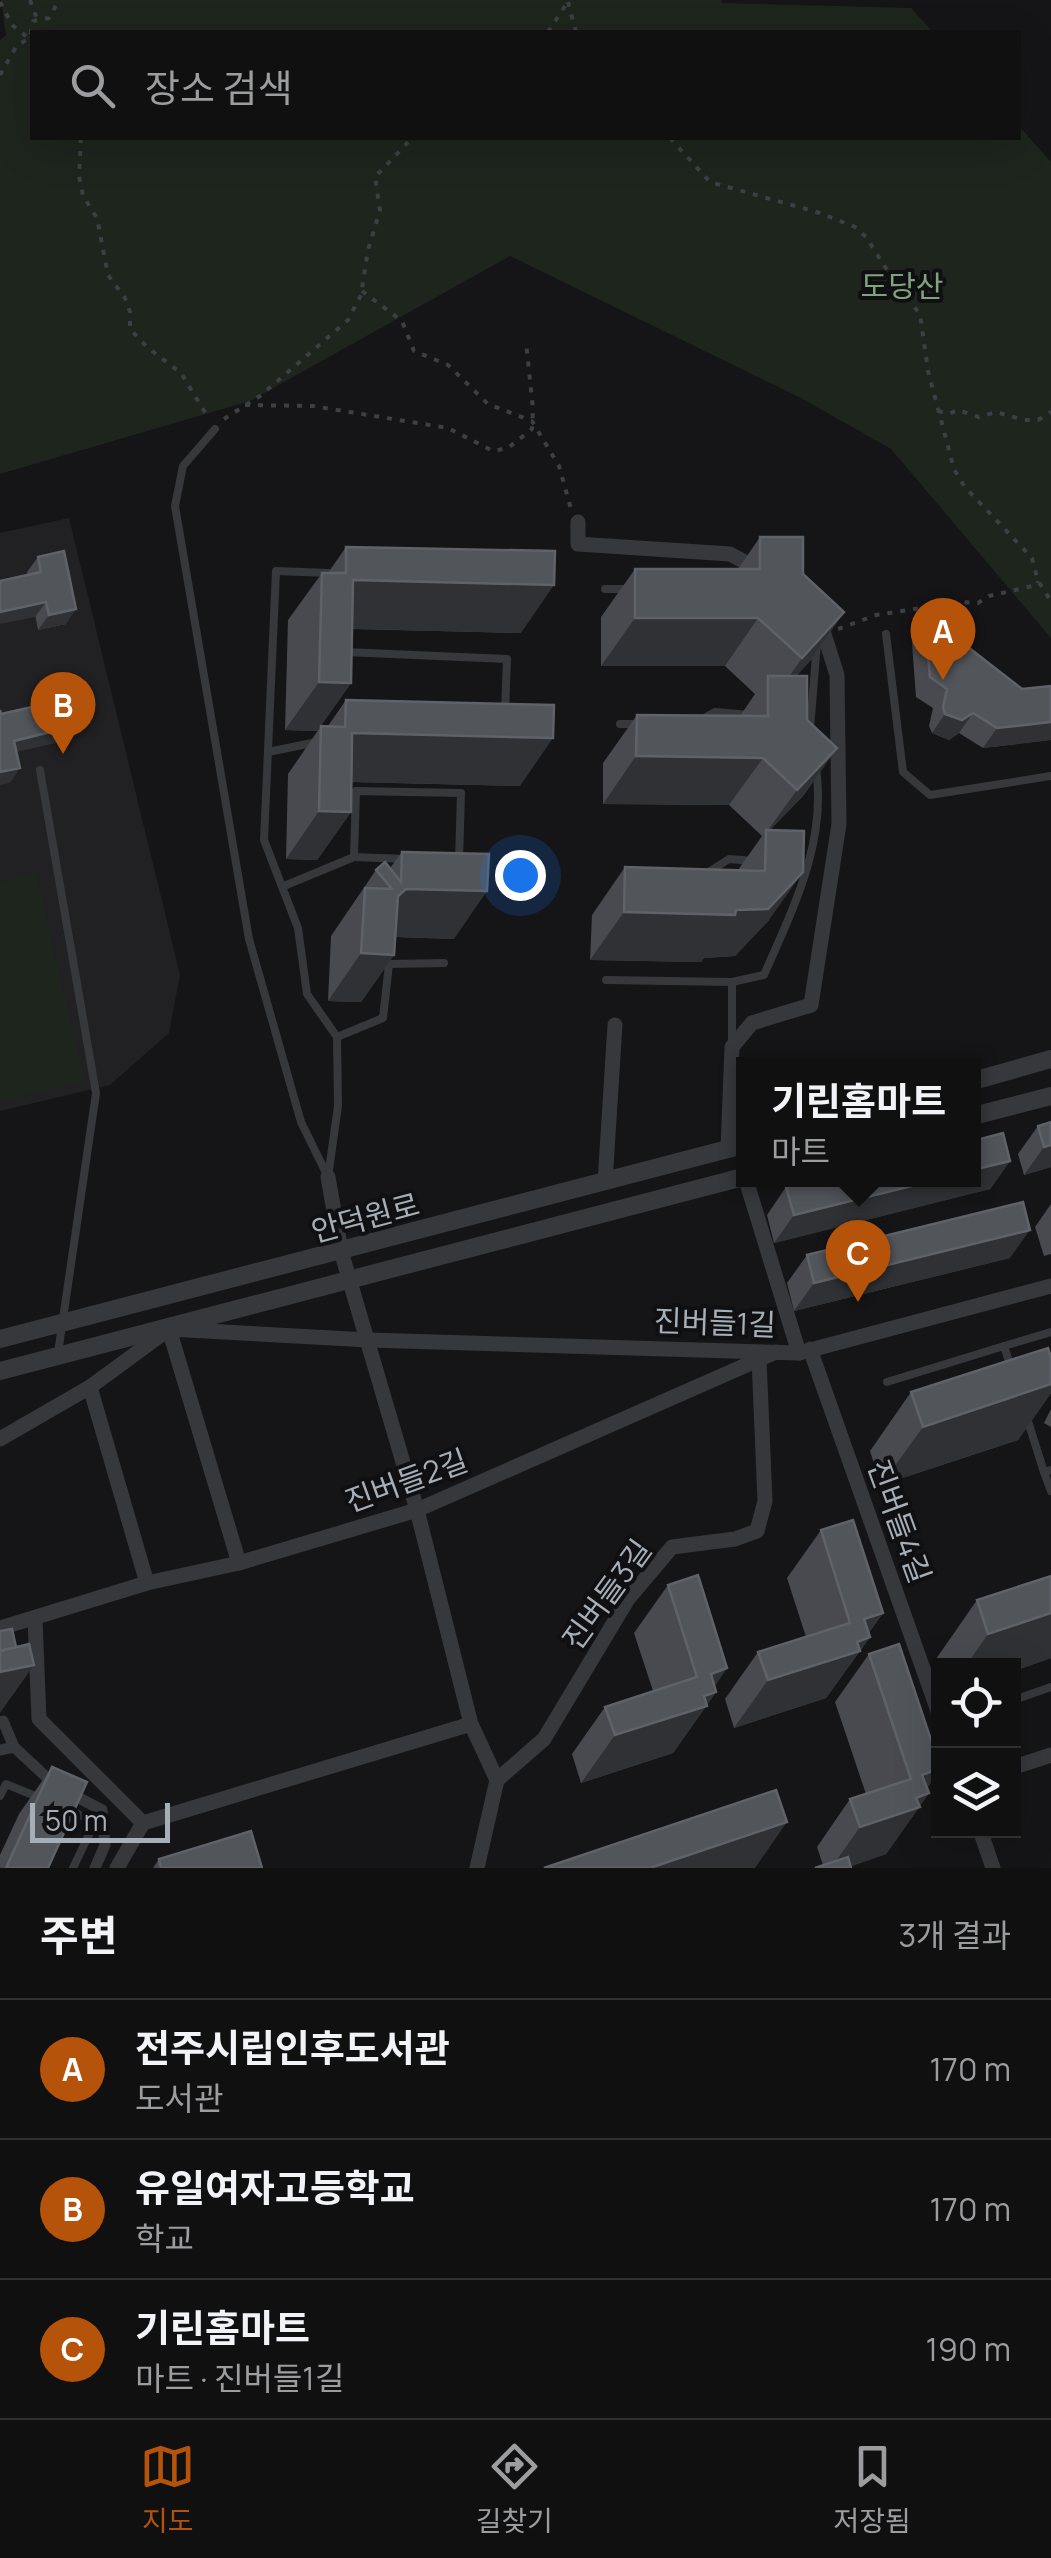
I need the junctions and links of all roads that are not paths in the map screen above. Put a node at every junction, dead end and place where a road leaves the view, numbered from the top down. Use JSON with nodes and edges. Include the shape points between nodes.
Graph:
{"nodes":[{"id":1,"x":215,"y":429,"type":"road end"},
{"id":2,"x":578,"y":522,"type":"road end"},
{"id":3,"x":740,"y":572,"type":"edge"},
{"id":4,"x":335,"y":574,"type":"edge"},
{"id":5,"x":765,"y":577,"type":"joint"},
{"id":6,"x":606,"y":588,"type":"dead end"},
{"id":7,"x":643,"y":590,"type":"edge"},
{"id":8,"x":812,"y":623,"type":"joint"},
{"id":9,"x":886,"y":634,"type":"dead end"},
{"id":10,"x":330,"y":651,"type":"edge"},
{"id":11,"x":752,"y":715,"type":"edge"},
{"id":12,"x":504,"y":716,"type":"edge"},
{"id":13,"x":620,"y":724,"type":"dead end"},
{"id":14,"x":656,"y":724,"type":"edge"},
{"id":15,"x":692,"y":725,"type":"edge"},
{"id":16,"x":811,"y":736,"type":"edge"},
{"id":17,"x":327,"y":740,"type":"edge"},
{"id":18,"x":268,"y":752,"type":"junction"},
{"id":19,"x":814,"y":752,"type":"edge"},
{"id":20,"x":40,"y":770,"type":"dead end"},
{"id":21,"x":1051,"y":776,"type":"edge"},
{"id":22,"x":354,"y":857,"type":"junction"},
{"id":23,"x":424,"y":860,"type":"edge"},
{"id":24,"x":442,"y":861,"type":"edge"},
{"id":25,"x":761,"y":862,"type":"edge"},
{"id":26,"x":793,"y":864,"type":"edge"},
{"id":27,"x":809,"y":865,"type":"junction"},
{"id":28,"x":701,"y":877,"type":"edge"},
{"id":29,"x":284,"y":886,"type":"junction"},
{"id":30,"x":444,"y":964,"type":"dead end"},
{"id":31,"x":606,"y":980,"type":"dead end"},
{"id":32,"x":732,"y":982,"type":"junction"},
{"id":33,"x":615,"y":1025,"type":"dead end"},
{"id":34,"x":337,"y":1036,"type":"junction"},
{"id":35,"x":732,"y":1046,"type":"junction"},
{"id":36,"x":1051,"y":1059,"type":"edge"},
{"id":37,"x":981,"y":1079,"type":"edge"},
{"id":38,"x":1051,"y":1096,"type":"edge"},
{"id":39,"x":981,"y":1114,"type":"edge"},
{"id":40,"x":736,"y":1147,"type":"edge"},
{"id":41,"x":328,"y":1177,"type":"junction"},
{"id":42,"x":736,"y":1180,"type":"edge"},
{"id":43,"x":605,"y":1182,"type":"junction"},
{"id":44,"x":747,"y":1187,"type":"edge"},
{"id":45,"x":341,"y":1251,"type":"junction"},
{"id":46,"x":351,"y":1280,"type":"junction"},
{"id":47,"x":1051,"y":1286,"type":"edge"},
{"id":48,"x":62,"y":1324,"type":"junction"},
{"id":49,"x":168,"y":1329,"type":"junction"},
{"id":50,"x":1051,"y":1332,"type":"edge"},
{"id":51,"x":0,"y":1340,"type":"edge"},
{"id":52,"x":369,"y":1340,"type":"junction"},
{"id":53,"x":1004,"y":1346,"type":"junction"},
{"id":54,"x":782,"y":1350,"type":"junction"},
{"id":55,"x":804,"y":1351,"type":"junction"},
{"id":56,"x":57,"y":1357,"type":"junction"},
{"id":57,"x":759,"y":1360,"type":"junction"},
{"id":58,"x":0,"y":1371,"type":"edge"},
{"id":59,"x":886,"y":1382,"type":"dead end"},
{"id":60,"x":1016,"y":1382,"type":"edge"},
{"id":61,"x":90,"y":1387,"type":"junction"},
{"id":62,"x":1022,"y":1400,"type":"edge"},
{"id":63,"x":0,"y":1440,"type":"edge"},
{"id":64,"x":1048,"y":1471,"type":"edge"},
{"id":65,"x":1051,"y":1491,"type":"edge"},
{"id":66,"x":417,"y":1510,"type":"junction"},
{"id":67,"x":239,"y":1563,"type":"junction"},
{"id":68,"x":146,"y":1583,"type":"junction"},
{"id":69,"x":35,"y":1619,"type":"junction"},
{"id":70,"x":0,"y":1628,"type":"edge"},
{"id":71,"x":1051,"y":1687,"type":"edge"},
{"id":72,"x":931,"y":1693,"type":"edge"},
{"id":73,"x":1021,"y":1698,"type":"edge"},
{"id":74,"x":3,"y":1722,"type":"dead end"},
{"id":75,"x":471,"y":1724,"type":"junction"},
{"id":76,"x":14,"y":1748,"type":"junction"},
{"id":77,"x":0,"y":1750,"type":"edge"},
{"id":78,"x":1051,"y":1755,"type":"edge"},
{"id":79,"x":1021,"y":1765,"type":"edge"},
{"id":80,"x":497,"y":1780,"type":"junction"},
{"id":81,"x":0,"y":1796,"type":"edge"},
{"id":82,"x":143,"y":1823,"type":"junction"},
{"id":83,"x":983,"y":1838,"type":"edge"},
{"id":84,"x":476,"y":1866,"type":"edge"},
{"id":85,"x":73,"y":1868,"type":"edge"},
{"id":86,"x":94,"y":1868,"type":"edge"},
{"id":87,"x":117,"y":1868,"type":"edge"},
{"id":88,"x":993,"y":1868,"type":"edge"}],
"edges":[{"from":1,"to":41,"type":"lane","via":[[183,466],[175,506],[249,939],[301,1122]]},
{"from":2,"to":5,"type":"street","via":[[578,544],[730,554]]},
{"from":3,"to":5,"type":"lane"},
{"from":4,"to":18,"type":"lane","via":[[276,571]]},
{"from":6,"to":7,"type":"lane"},
{"from":8,"to":16,"type":"lane","via":[[818,635]]},
{"from":8,"to":35,"type":"street","via":[[837,675],[839,824],[811,1005],[752,1023]]},
{"from":9,"to":21,"type":"lane","via":[[903,772],[930,795]]},
{"from":10,"to":12,"type":"lane","via":[[507,659]]},
{"from":11,"to":15,"type":"lane","via":[[715,712]]},
{"from":13,"to":14,"type":"lane"},
{"from":17,"to":18,"type":"lane"},
{"from":18,"to":29,"type":"lane","via":[[264,840]]},
{"from":19,"to":27,"type":"lane","via":[[821,800]]},
{"from":20,"to":48,"type":"lane","via":[[96,1093]]},
{"from":22,"to":23,"type":"lane"},
{"from":22,"to":24,"type":"lane","via":[[356,791],[461,793],[459,862]]},
{"from":22,"to":29,"type":"lane"},
{"from":25,"to":28,"type":"lane","via":[[729,859]]},
{"from":26,"to":27,"type":"lane"},
{"from":27,"to":32,"type":"lane","via":[[764,975]]},
{"from":29,"to":34,"type":"lane","via":[[307,994]]},
{"from":30,"to":34,"type":"lane","via":[[389,964],[383,1018]]},
{"from":31,"to":32,"type":"lane"},
{"from":32,"to":35,"type":"lane"},
{"from":33,"to":43,"type":"street"},
{"from":34,"to":41,"type":"lane","via":[[338,1106]]},
{"from":35,"to":40,"type":"street"},
{"from":36,"to":37,"type":"street"},
{"from":38,"to":39,"type":"street"},
{"from":40,"to":43,"type":"street","name":"안덕원로"},
{"from":41,"to":45,"type":"street"},
{"from":42,"to":46,"type":"street","name":"안덕원로"},
{"from":43,"to":45,"type":"street","name":"안덕원로"},
{"from":44,"to":55,"type":"street","name":"진버들4길"},
{"from":45,"to":46,"type":"street"},
{"from":45,"to":48,"type":"street","name":"안덕원로"},
{"from":46,"to":49,"type":"street","name":"안덕원로"},
{"from":46,"to":52,"type":"street"},
{"from":47,"to":55,"type":"street","name":"진버들1길"},
{"from":48,"to":51,"type":"street","name":"안덕원로"},
{"from":48,"to":56,"type":"lane"},
{"from":49,"to":52,"type":"street","name":"진버들1길"},
{"from":49,"to":56,"type":"street","name":"안덕원로"},
{"from":49,"to":61,"type":"street"},
{"from":49,"to":67,"type":"street"},
{"from":50,"to":53,"type":"lane"},
{"from":52,"to":54,"type":"street","name":"진버들1길"},
{"from":52,"to":66,"type":"street"},
{"from":53,"to":59,"type":"lane"},
{"from":53,"to":60,"type":"lane"},
{"from":54,"to":55,"type":"street","name":"진버들1길"},
{"from":54,"to":57,"type":"street","name":"진버들2길"},
{"from":55,"to":72,"type":"street","name":"진버들4길"},
{"from":56,"to":58,"type":"street","name":"안덕원로"},
{"from":57,"to":66,"type":"street","name":"진버들2길"},
{"from":57,"to":80,"type":"street","name":"진버들3길","via":[[765,1501],[757,1532],[672,1547],[628,1600],[544,1739]]},
{"from":61,"to":63,"type":"street"},
{"from":61,"to":68,"type":"street"},
{"from":62,"to":64,"type":"lane"},
{"from":64,"to":65,"type":"lane"},
{"from":66,"to":67,"type":"street","name":"진버들2길"},
{"from":66,"to":75,"type":"street"},
{"from":67,"to":68,"type":"street","name":"진버들2길"},
{"from":68,"to":69,"type":"street","name":"진버들2길"},
{"from":69,"to":70,"type":"street","name":"진버들2길"},
{"from":69,"to":82,"type":"street","via":[[38,1719]]},
{"from":71,"to":73,"type":"lane"},
{"from":74,"to":76,"type":"street"},
{"from":75,"to":80,"type":"street"},
{"from":75,"to":82,"type":"street"},
{"from":76,"to":77,"type":"street"},
{"from":76,"to":86,"type":"street","via":[[56,1786],[102,1810],[105,1845]]},
{"from":78,"to":79,"type":"street"},
{"from":80,"to":84,"type":"street"},
{"from":81,"to":85,"type":"lane","via":[[6,1784],[94,1822]]},
{"from":82,"to":87,"type":"street"},
{"from":83,"to":88,"type":"street"}]}
